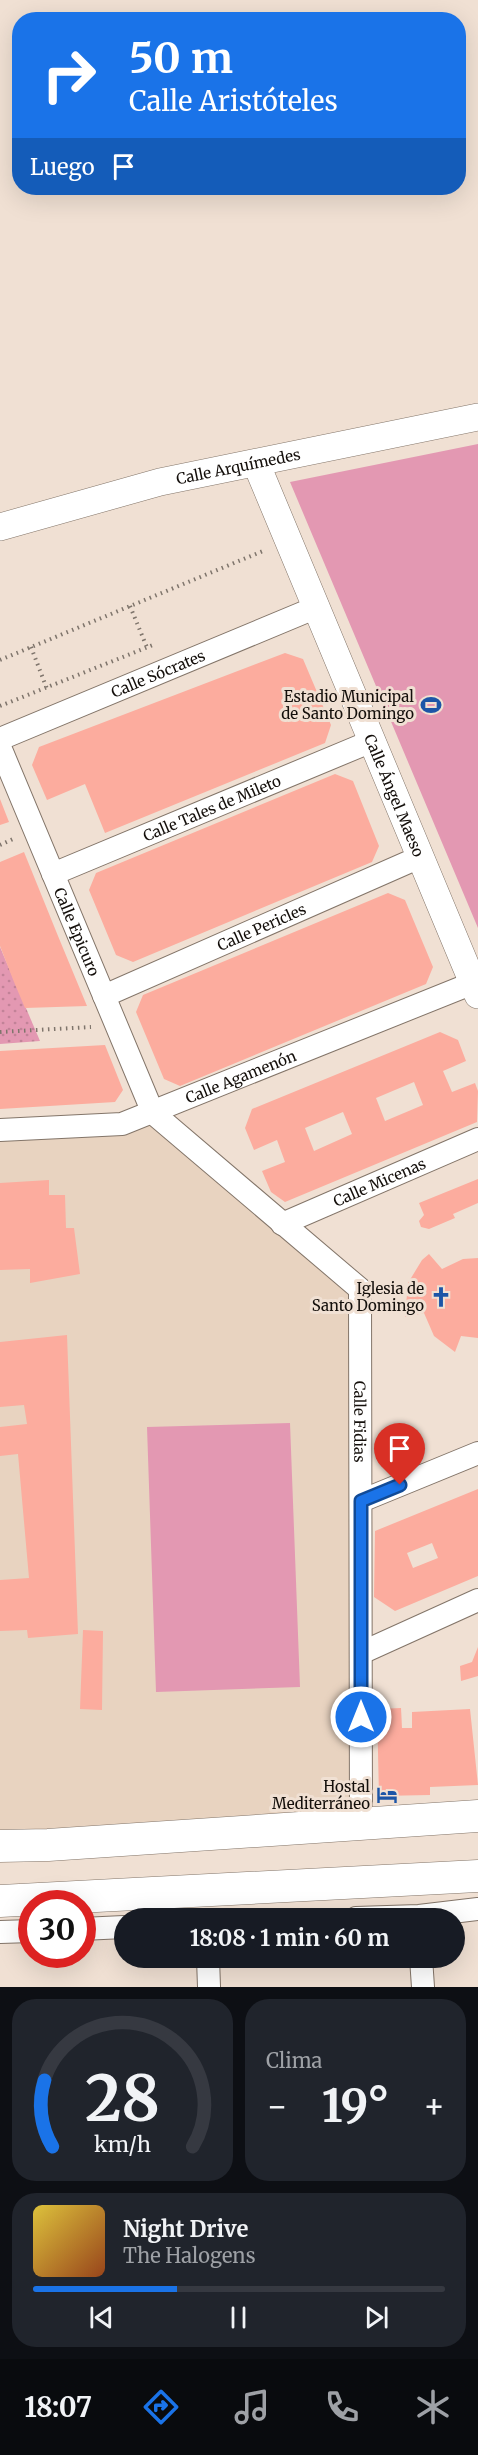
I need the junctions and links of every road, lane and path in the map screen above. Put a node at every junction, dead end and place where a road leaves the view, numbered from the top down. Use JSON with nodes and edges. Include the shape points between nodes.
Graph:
{"nodes":[{"id":1,"x":478,"y":417,"type":"edge"},
{"id":2,"x":256,"y":463,"type":"junction"},
{"id":3,"x":0,"y":527,"type":"edge"},
{"id":4,"x":288,"y":541,"type":"junction"},
{"id":5,"x":130,"y":606,"type":"junction"},
{"id":6,"x":316,"y":607,"type":"junction"},
{"id":7,"x":31,"y":647,"type":"junction"},
{"id":8,"x":0,"y":660,"type":"edge"},
{"id":9,"x":157,"y":673,"type":"junction"},
{"id":10,"x":58,"y":715,"type":"junction"},
{"id":11,"x":0,"y":739,"type":"edge"},
{"id":12,"x":372,"y":741,"type":"junction"},
{"id":13,"x":0,"y":747,"type":"edge"},
{"id":14,"x":420,"y":856,"type":"junction"},
{"id":15,"x":53,"y":874,"type":"junction"},
{"id":16,"x":476,"y":989,"type":"edge"},
{"id":17,"x":104,"y":996,"type":"junction"},
{"id":18,"x":116,"y":1025,"type":"junction"},
{"id":19,"x":0,"y":1032,"type":"edge"},
{"id":20,"x":153,"y":1113,"type":"junction"},
{"id":21,"x":0,"y":1130,"type":"edge"},
{"id":22,"x":478,"y":1139,"type":"edge"},
{"id":23,"x":282,"y":1224,"type":"junction"},
{"id":24,"x":478,"y":1453,"type":"edge"},
{"id":25,"x":361,"y":1501,"type":"junction"},
{"id":26,"x":478,"y":1600,"type":"edge"},
{"id":27,"x":361,"y":1653,"type":"junction"},
{"id":28,"x":478,"y":1816,"type":"edge"},
{"id":29,"x":361,"y":1824,"type":"junction"},
{"id":30,"x":0,"y":1846,"type":"edge"},
{"id":31,"x":478,"y":1876,"type":"edge"},
{"id":32,"x":0,"y":1901,"type":"edge"},
{"id":33,"x":114,"y":1927,"type":"edge"},
{"id":34,"x":96,"y":1928,"type":"edge"},
{"id":35,"x":18,"y":1931,"type":"edge"},
{"id":36,"x":0,"y":1932,"type":"edge"},
{"id":37,"x":208,"y":1968,"type":"edge"},
{"id":38,"x":422,"y":1968,"type":"edge"},
{"id":39,"x":209,"y":1987,"type":"edge"},
{"id":40,"x":423,"y":1987,"type":"edge"}],
"edges":[{"from":1,"to":2,"type":"street","name":"Calle Arquímedes"},
{"from":2,"to":3,"type":"street","name":"Calle Arquímedes","via":[[160,482]]},
{"from":2,"to":4,"type":"street","name":"Calle Ángel Maeso"},
{"from":4,"to":5,"type":"path"},
{"from":4,"to":6,"type":"street","name":"Calle Ángel Maeso"},
{"from":5,"to":7,"type":"path"},
{"from":5,"to":9,"type":"path"},
{"from":6,"to":9,"type":"street","name":"Calle Sócrates"},
{"from":6,"to":12,"type":"street","name":"Calle Ángel Maeso"},
{"from":7,"to":8,"type":"path"},
{"from":7,"to":10,"type":"path"},
{"from":9,"to":10,"type":"street","name":"Calle Sócrates"},
{"from":10,"to":11,"type":"street","name":"Calle Sócrates"},
{"from":12,"to":14,"type":"street","name":"Calle Ángel Maeso"},
{"from":12,"to":15,"type":"street","name":"Calle Tales de Mileto"},
{"from":13,"to":15,"type":"street","name":"Calle Epicuro"},
{"from":14,"to":16,"type":"street","name":"Calle Ángel Maeso"},
{"from":14,"to":17,"type":"street","name":"Calle Pericles"},
{"from":15,"to":17,"type":"street","name":"Calle Epicuro"},
{"from":16,"to":20,"type":"street","name":"Calle Agamenón"},
{"from":17,"to":18,"type":"street","name":"Calle Epicuro"},
{"from":18,"to":19,"type":"path"},
{"from":18,"to":20,"type":"street","name":"Calle Epicuro"},
{"from":20,"to":21,"type":"street","name":"Calle Agamenón","via":[[122,1124]]},
{"from":20,"to":23,"type":"street","name":"Calle Fidias"},
{"from":22,"to":23,"type":"street","name":"Calle Micenas"},
{"from":23,"to":25,"type":"street","name":"Calle Fidias","via":[[360,1289]]},
{"from":24,"to":25,"type":"street"},
{"from":25,"to":27,"type":"street","name":"Calle Fidias"},
{"from":26,"to":27,"type":"street"},
{"from":27,"to":29,"type":"street","name":"Calle Fidias"},
{"from":28,"to":29,"type":"main road"},
{"from":29,"to":30,"type":"main road"},
{"from":31,"to":32,"type":"main road"},
{"from":33,"to":34,"type":"street"},
{"from":35,"to":36,"type":"street"},
{"from":37,"to":39,"type":"street"},
{"from":38,"to":40,"type":"street"}]}
